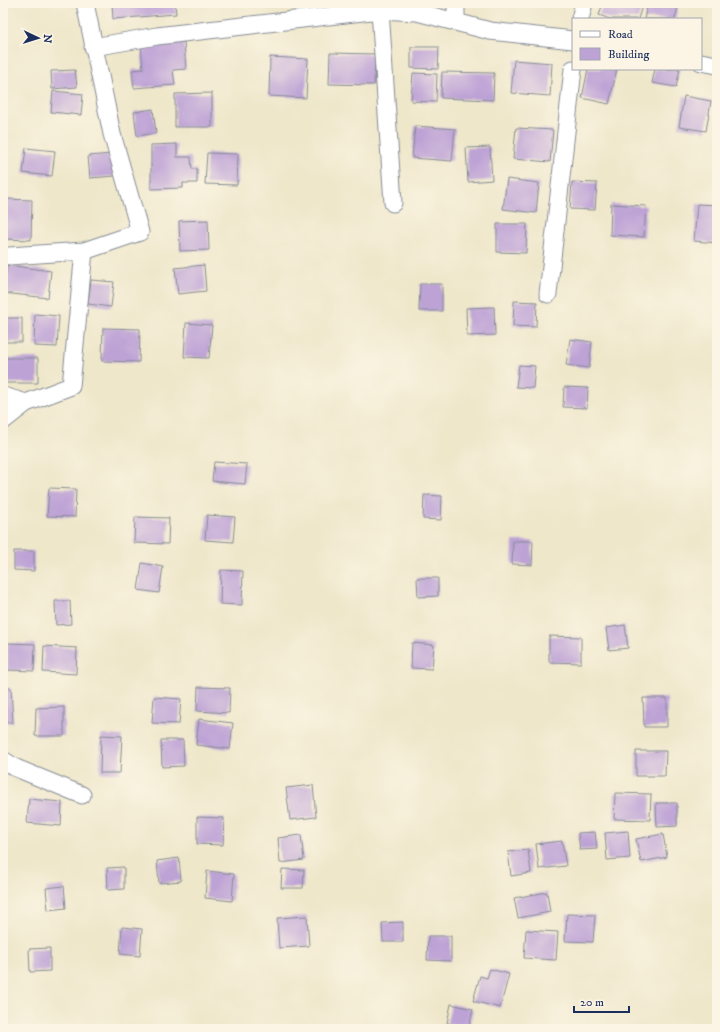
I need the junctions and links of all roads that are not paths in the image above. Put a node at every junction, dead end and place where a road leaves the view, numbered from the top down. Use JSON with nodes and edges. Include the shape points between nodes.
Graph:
{"nodes":[{"id":1,"x":85,"y":3,"type":"edge"},
{"id":2,"x":456,"y":3,"type":"edge"},
{"id":3,"x":584,"y":3,"type":"edge"},
{"id":4,"x":380,"y":10,"type":"junction"},
{"id":5,"x":580,"y":18,"type":"edge"},
{"id":6,"x":456,"y":21,"type":"junction"},
{"id":7,"x":572,"y":40,"type":"edge"},
{"id":8,"x":93,"y":47,"type":"junction"},
{"id":9,"x":702,"y":62,"type":"edge"},
{"id":10,"x":717,"y":65,"type":"edge"},
{"id":11,"x":574,"y":70,"type":"edge"},
{"id":12,"x":393,"y":203,"type":"dead end"},
{"id":13,"x":84,"y":251,"type":"junction"},
{"id":14,"x":9,"y":256,"type":"dead end"},
{"id":15,"x":548,"y":294,"type":"dead end"},
{"id":16,"x":3,"y":396,"type":"edge"},
{"id":17,"x":26,"y":403,"type":"junction"},
{"id":18,"x":3,"y":421,"type":"edge"},
{"id":19,"x":3,"y":760,"type":"edge"},
{"id":20,"x":82,"y":795,"type":"dead end"}],
"edges":[{"from":1,"to":8,"type":"street"},
{"from":2,"to":6,"type":"street"},
{"from":3,"to":5,"type":"street"},
{"from":4,"to":6,"type":"street","via":[[417,12]]},
{"from":4,"to":8,"type":"street","via":[[157,36]]},
{"from":4,"to":12,"type":"street"},
{"from":6,"to":7,"type":"street","via":[[490,31]]},
{"from":8,"to":13,"type":"street","via":[[112,134],[140,232]]},
{"from":9,"to":10,"type":"street"},
{"from":11,"to":15,"type":"street"},
{"from":13,"to":14,"type":"street"},
{"from":13,"to":17,"type":"street","via":[[71,386]]},
{"from":16,"to":17,"type":"street"},
{"from":17,"to":18,"type":"street"},
{"from":19,"to":20,"type":"street","via":[[16,768]]}]}
